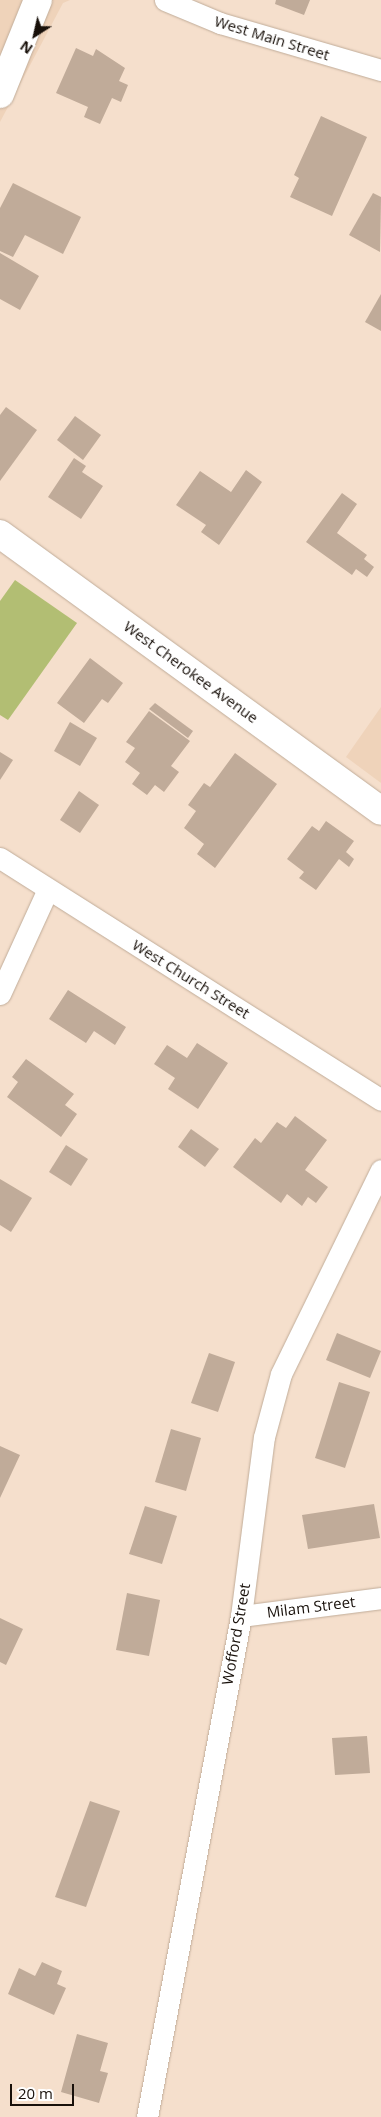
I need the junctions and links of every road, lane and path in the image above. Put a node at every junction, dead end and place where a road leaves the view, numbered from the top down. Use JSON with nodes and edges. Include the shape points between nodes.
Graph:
{"nodes":[{"id":1,"x":38,"y":0,"type":"edge"},
{"id":2,"x":165,"y":0,"type":"edge"},
{"id":3,"x":381,"y":70,"type":"edge"},
{"id":4,"x":0,"y":94,"type":"edge"},
{"id":5,"x":0,"y":534,"type":"edge"},
{"id":6,"x":381,"y":811,"type":"edge"},
{"id":7,"x":0,"y":858,"type":"edge"},
{"id":8,"x":48,"y":889,"type":"junction"},
{"id":9,"x":0,"y":994,"type":"edge"},
{"id":10,"x":381,"y":1100,"type":"edge"},
{"id":11,"x":381,"y":1170,"type":"edge"},
{"id":12,"x":381,"y":1598,"type":"edge"},
{"id":13,"x":241,"y":1616,"type":"junction"},
{"id":14,"x":147,"y":2117,"type":"edge"}],
"edges":[{"from":1,"to":4,"type":"main road"},
{"from":2,"to":3,"type":"street","name":"West Main Street","via":[[220,23]]},
{"from":5,"to":6,"type":"main road","name":"West Cherokee Avenue"},
{"from":7,"to":8,"type":"street","name":"West Church Street"},
{"from":8,"to":9,"type":"street"},
{"from":8,"to":10,"type":"street","name":"West Church Street"},
{"from":11,"to":13,"type":"street","name":"Wofford Street","via":[[281,1374],[264,1437]]},
{"from":12,"to":13,"type":"street","name":"Milam Street"},
{"from":13,"to":14,"type":"street","name":"Wofford Street"}]}
